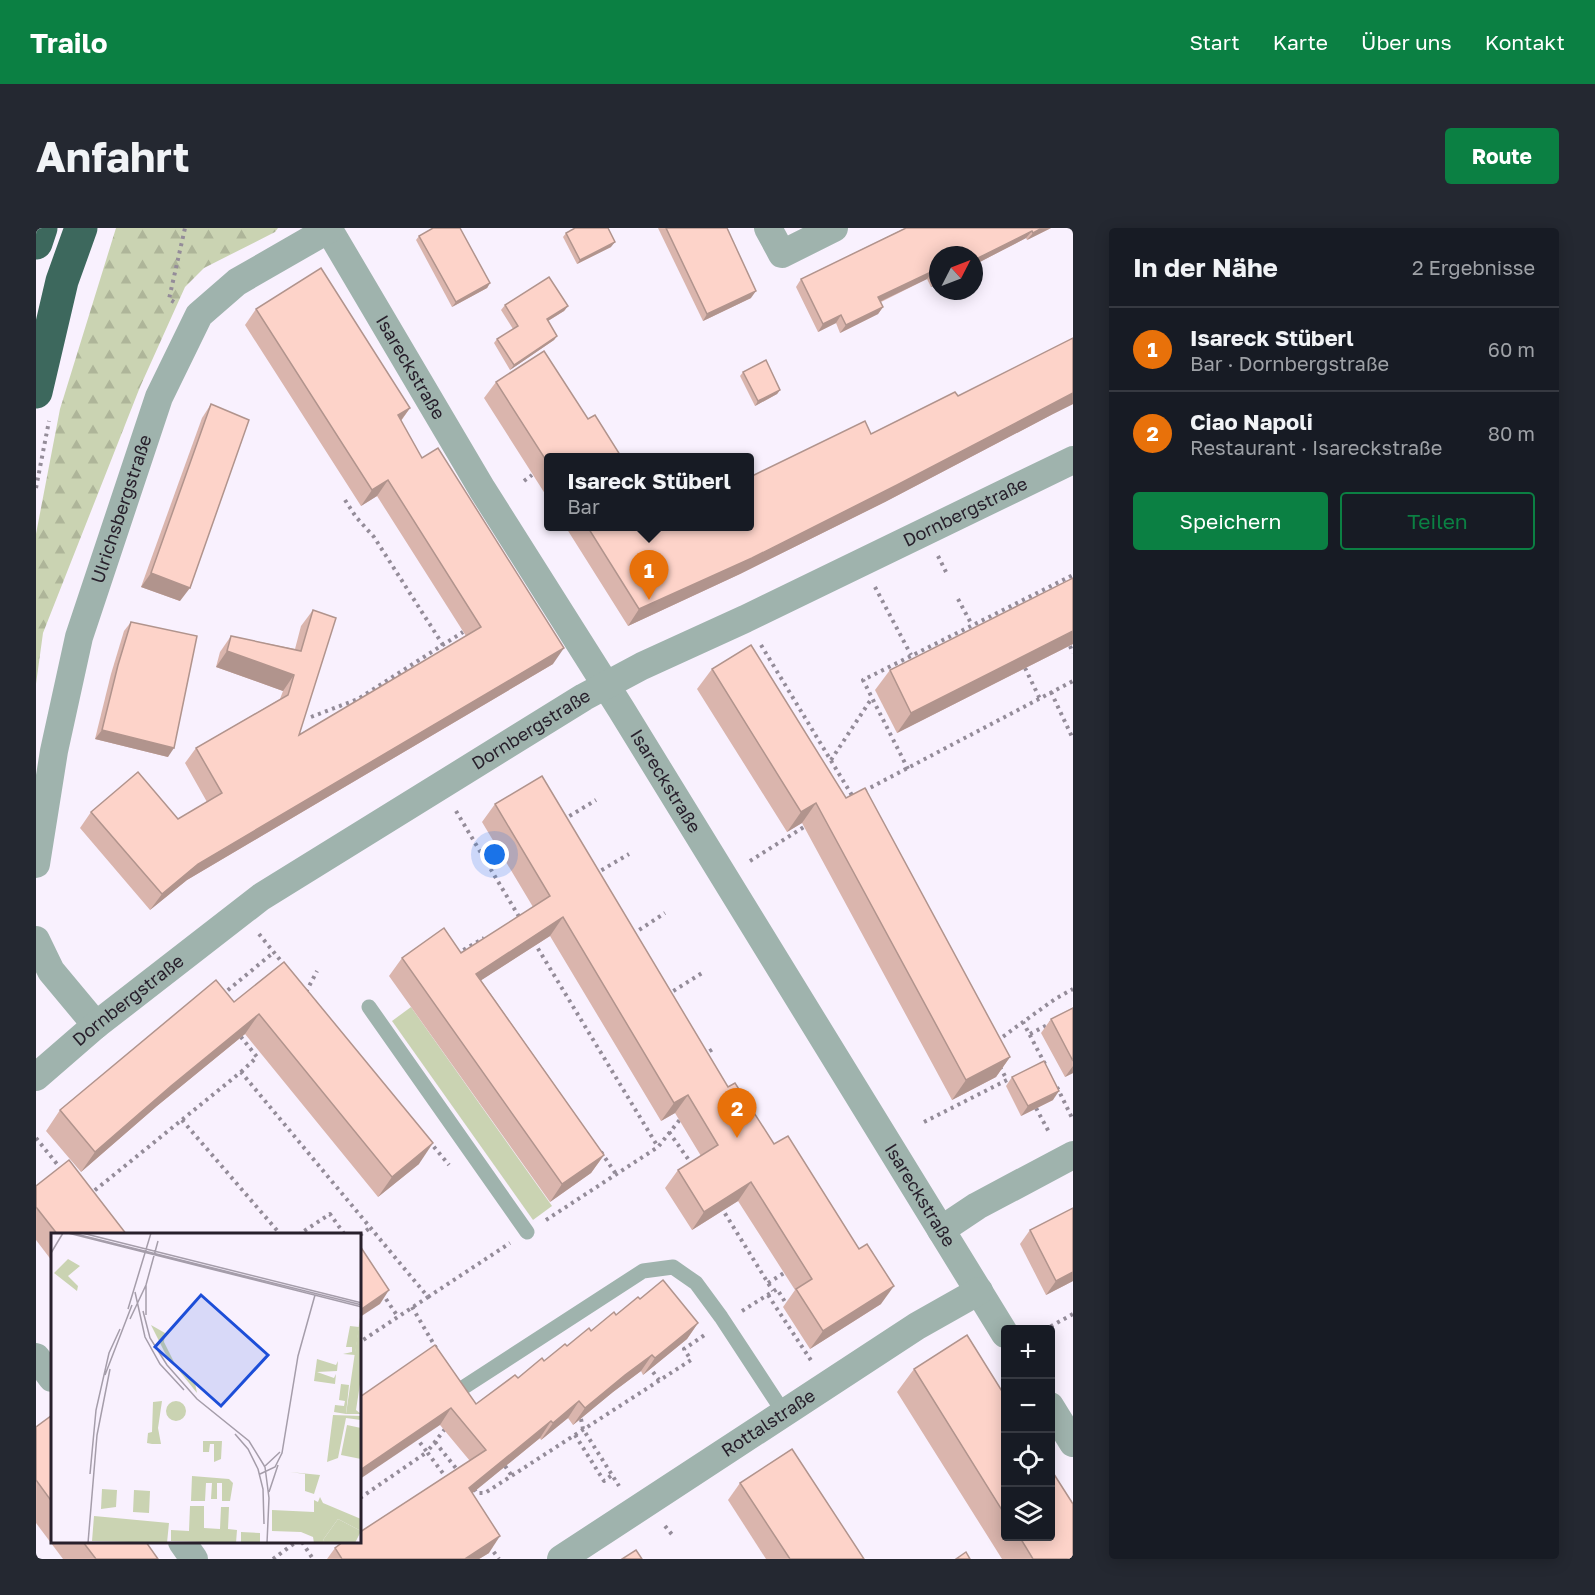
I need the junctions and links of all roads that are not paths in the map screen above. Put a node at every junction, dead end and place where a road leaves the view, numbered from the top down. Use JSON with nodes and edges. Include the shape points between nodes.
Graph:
{"nodes":[{"id":1,"x":41,"y":228,"type":"edge"},
{"id":2,"x":81,"y":228,"type":"edge"},
{"id":3,"x":768,"y":228,"type":"edge"},
{"id":4,"x":834,"y":228,"type":"edge"},
{"id":5,"x":329,"y":229,"type":"edge"},
{"id":6,"x":36,"y":243,"type":"edge"},
{"id":7,"x":36,"y":392,"type":"edge"},
{"id":8,"x":1073,"y":460,"type":"edge"},
{"id":9,"x":606,"y":686,"type":"junction"},
{"id":10,"x":36,"y":864,"type":"edge"},
{"id":11,"x":36,"y":940,"type":"edge"},
{"id":12,"x":369,"y":1007,"type":"dead end"},
{"id":13,"x":96,"y":1025,"type":"junction"},
{"id":14,"x":36,"y":1077,"type":"edge"},
{"id":15,"x":1063,"y":1148,"type":"edge"},
{"id":16,"x":941,"y":1230,"type":"junction"},
{"id":17,"x":527,"y":1232,"type":"road end"},
{"id":18,"x":979,"y":1291,"type":"junction"},
{"id":19,"x":1001,"y":1327,"type":"edge"},
{"id":20,"x":36,"y":1357,"type":"edge"},
{"id":21,"x":51,"y":1377,"type":"edge"},
{"id":22,"x":461,"y":1389,"type":"edge"},
{"id":23,"x":784,"y":1413,"type":"junction"},
{"id":24,"x":1055,"y":1414,"type":"edge"},
{"id":25,"x":1073,"y":1443,"type":"edge"},
{"id":26,"x":183,"y":1544,"type":"edge"},
{"id":27,"x":194,"y":1559,"type":"edge"},
{"id":28,"x":561,"y":1559,"type":"edge"}],
"edges":[{"from":1,"to":6,"type":"highway"},
{"from":2,"to":7,"type":"highway","via":[[62,281]]},
{"from":3,"to":4,"type":"street","via":[[782,254]]},
{"from":5,"to":9,"type":"street","name":"Isareckstraße","via":[[482,489]]},
{"from":5,"to":10,"type":"street","name":"Ulrichsbergstraße","via":[[237,282],[199,315],[159,398],[78,637]]},
{"from":8,"to":9,"type":"street","name":"Dornbergstraße"},
{"from":9,"to":13,"type":"street","name":"Dornbergstraße","via":[[261,897]]},
{"from":9,"to":16,"type":"street","name":"Isareckstraße"},
{"from":11,"to":13,"type":"street","via":[[51,971]]},
{"from":12,"to":17,"type":"lane"},
{"from":13,"to":14,"type":"street","name":"Dornbergstraße"},
{"from":15,"to":16,"type":"street"},
{"from":16,"to":18,"type":"street","name":"Isareckstraße"},
{"from":18,"to":19,"type":"street","name":"Isareckstraße"},
{"from":18,"to":23,"type":"street","name":"Rottalstraße","via":[[917,1326]]},
{"from":20,"to":21,"type":"street"},
{"from":22,"to":23,"type":"lane","via":[[643,1271],[673,1267],[696,1283]]},
{"from":23,"to":28,"type":"street","name":"Rottalstraße"},
{"from":24,"to":25,"type":"street"},
{"from":26,"to":27,"type":"street"}]}
